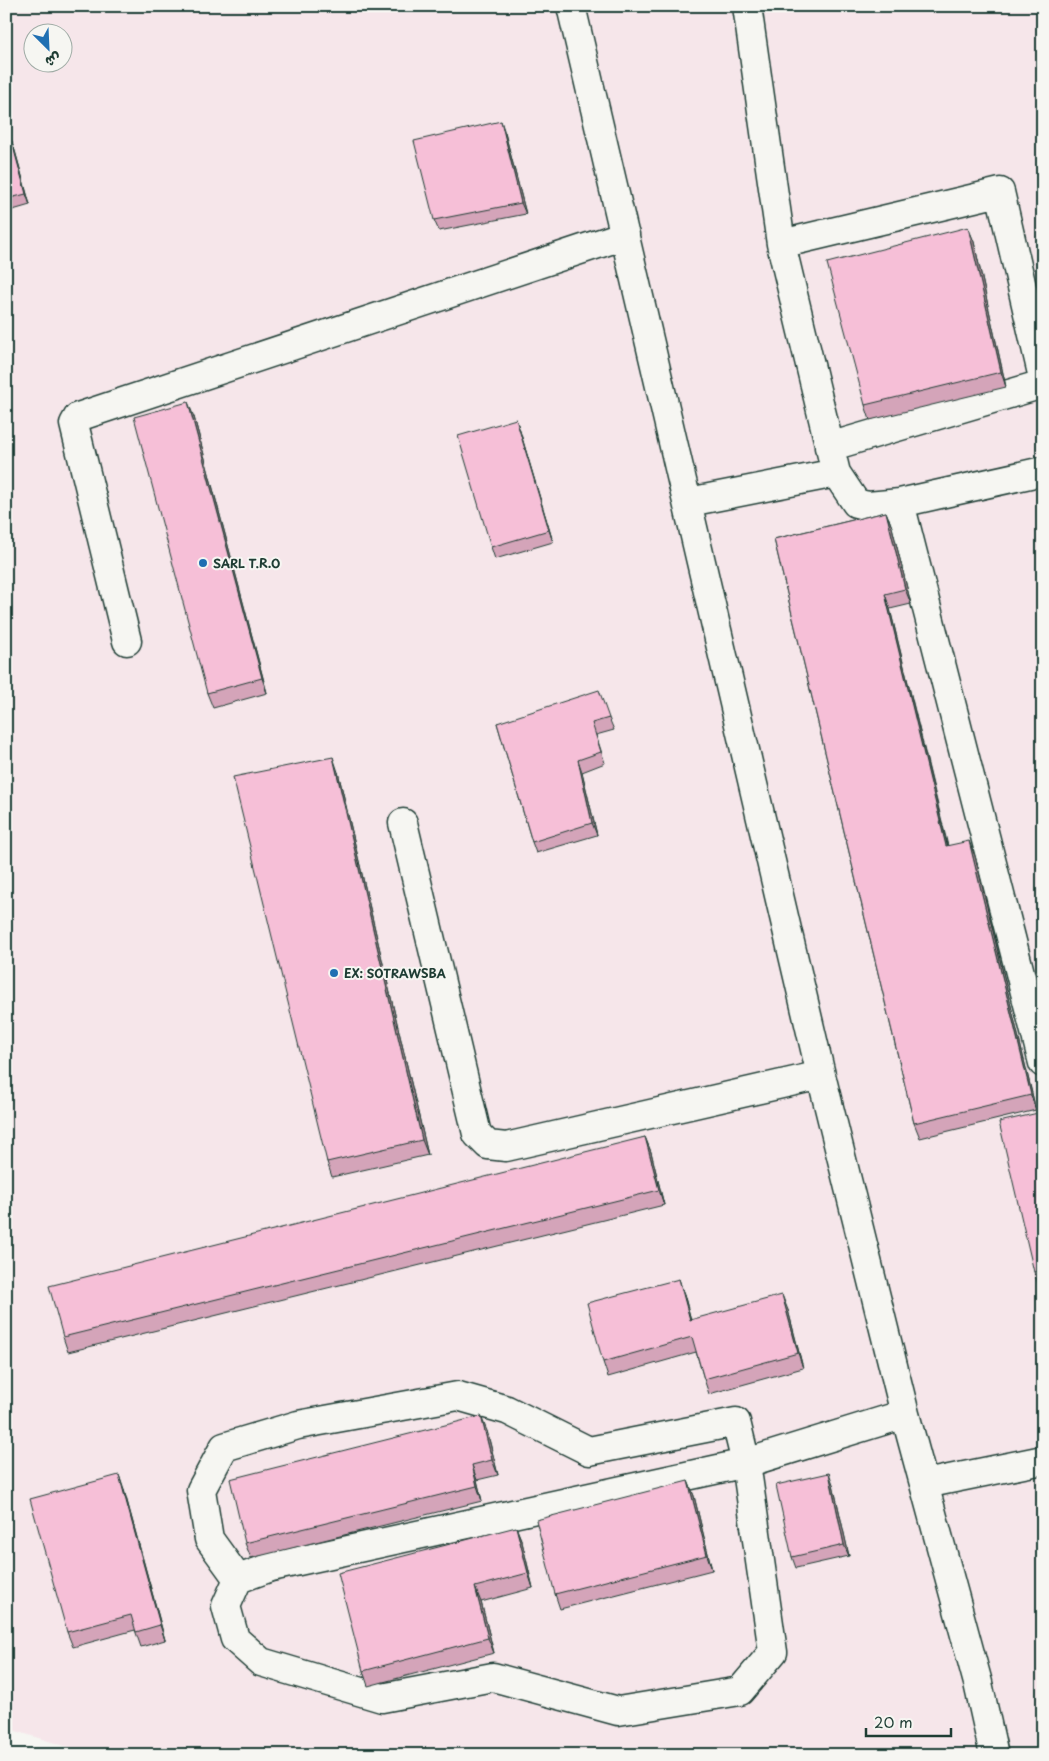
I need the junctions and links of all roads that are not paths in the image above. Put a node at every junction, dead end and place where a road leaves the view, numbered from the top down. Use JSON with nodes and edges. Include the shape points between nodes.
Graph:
{"nodes":[{"id":1,"x":571,"y":6,"type":"edge"},
{"id":2,"x":747,"y":6,"type":"edge"},
{"id":3,"x":625,"y":235,"type":"junction"},
{"id":4,"x":781,"y":244,"type":"junction"},
{"id":5,"x":1043,"y":378,"type":"edge"},
{"id":6,"x":1043,"y":384,"type":"edge"},
{"id":7,"x":829,"y":447,"type":"junction"},
{"id":8,"x":1043,"y":471,"type":"edge"},
{"id":9,"x":836,"y":473,"type":"junction"},
{"id":10,"x":689,"y":502,"type":"junction"},
{"id":11,"x":900,"y":503,"type":"junction"},
{"id":12,"x":127,"y":641,"type":"dead end"},
{"id":13,"x":403,"y":823,"type":"dead end"},
{"id":14,"x":1043,"y":1063,"type":"edge"},
{"id":15,"x":821,"y":1075,"type":"junction"},
{"id":16,"x":905,"y":1414,"type":"junction"},
{"id":17,"x":1043,"y":1460,"type":"edge"},
{"id":18,"x":746,"y":1463,"type":"junction"},
{"id":19,"x":925,"y":1484,"type":"junction"},
{"id":20,"x":238,"y":1579,"type":"junction"},
{"id":21,"x":994,"y":1755,"type":"edge"}],
"edges":[{"from":1,"to":3,"type":"street"},
{"from":2,"to":4,"type":"street"},
{"from":3,"to":10,"type":"street"},
{"from":3,"to":12,"type":"street","via":[[78,417],[74,424]]},
{"from":4,"to":5,"type":"street","via":[[1000,192]]},
{"from":4,"to":7,"type":"street"},
{"from":6,"to":7,"type":"street"},
{"from":7,"to":9,"type":"street"},
{"from":8,"to":11,"type":"street"},
{"from":9,"to":10,"type":"street"},
{"from":9,"to":11,"type":"street","via":[[856,503],[868,506]]},
{"from":10,"to":15,"type":"street"},
{"from":11,"to":14,"type":"street"},
{"from":13,"to":15,"type":"street","via":[[477,1134],[488,1145],[506,1147]]},
{"from":15,"to":16,"type":"street"},
{"from":16,"to":18,"type":"street"},
{"from":16,"to":19,"type":"street"},
{"from":17,"to":19,"type":"street"},
{"from":18,"to":20,"type":"street","via":[[271,1568]]},
{"from":18,"to":20,"type":"street","via":[[736,1422],[590,1451],[507,1410],[458,1396],[298,1425],[224,1447],[201,1490],[208,1539]]},
{"from":18,"to":20,"type":"street","via":[[772,1652],[740,1691],[618,1711],[493,1677],[382,1698],[261,1662],[235,1640],[226,1606]]},
{"from":19,"to":21,"type":"street"}]}
